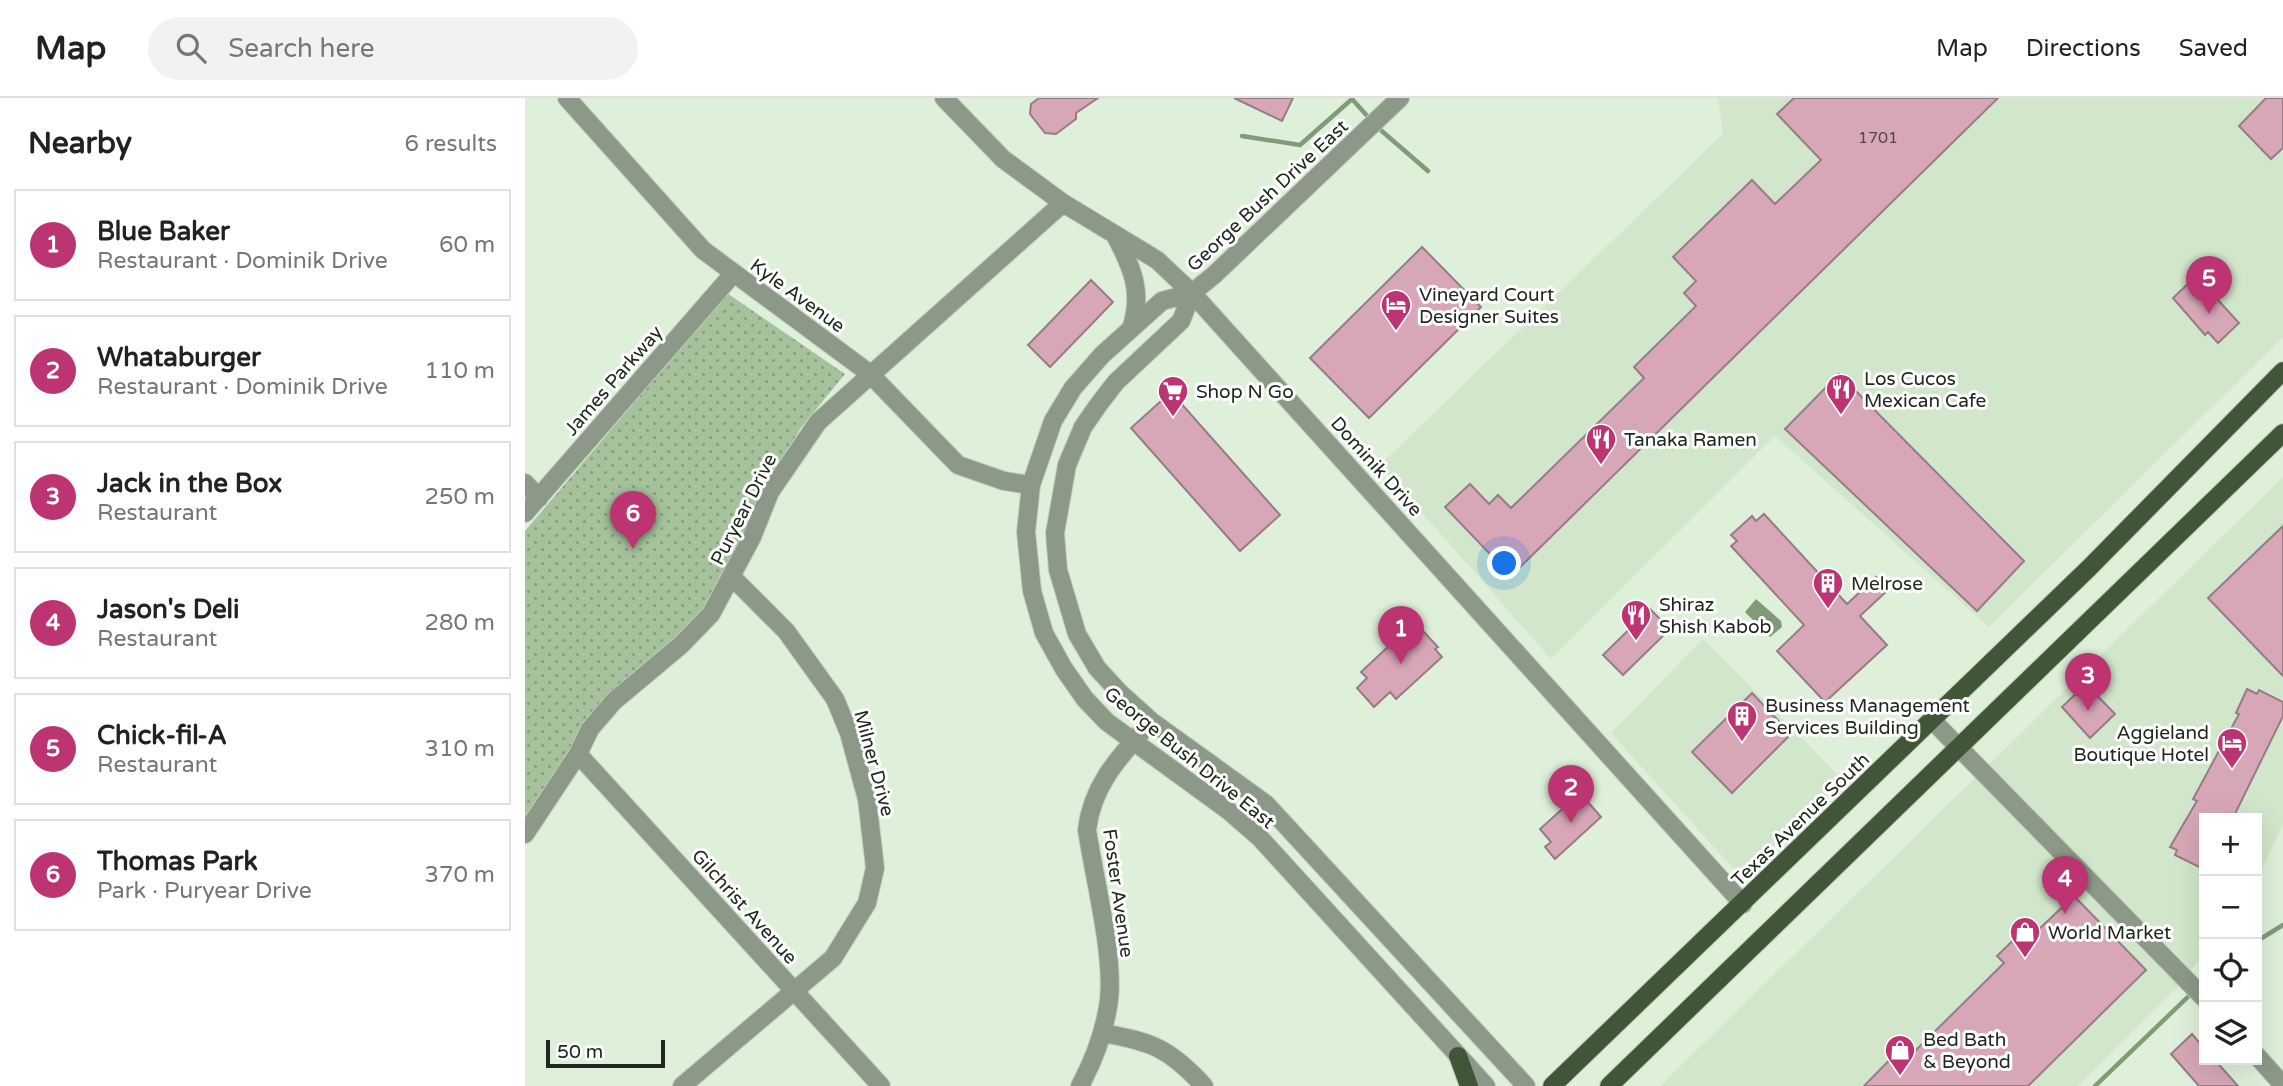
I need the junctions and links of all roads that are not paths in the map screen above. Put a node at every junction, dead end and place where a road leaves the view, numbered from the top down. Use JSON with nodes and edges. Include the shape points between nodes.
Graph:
{"nodes":[{"id":1,"x":567,"y":98,"type":"edge"},
{"id":2,"x":944,"y":98,"type":"edge"},
{"id":3,"x":1396,"y":102,"type":"edge"},
{"id":4,"x":1063,"y":202,"type":"junction"},
{"id":5,"x":1114,"y":234,"type":"junction"},
{"id":6,"x":733,"y":274,"type":"junction"},
{"id":7,"x":1192,"y":293,"type":"junction"},
{"id":8,"x":1131,"y":329,"type":"junction"},
{"id":9,"x":2283,"y":371,"type":"edge"},
{"id":10,"x":869,"y":373,"type":"junction"},
{"id":11,"x":2283,"y":433,"type":"edge"},
{"id":12,"x":525,"y":483,"type":"edge"},
{"id":13,"x":1031,"y":485,"type":"junction"},
{"id":14,"x":538,"y":498,"type":"junction"},
{"id":15,"x":525,"y":513,"type":"edge"},
{"id":16,"x":732,"y":577,"type":"junction"},
{"id":17,"x":1932,"y":720,"type":"junction"},
{"id":18,"x":1151,"y":721,"type":"junction"},
{"id":19,"x":1132,"y":742,"type":"junction"},
{"id":20,"x":1959,"y":749,"type":"junction"},
{"id":21,"x":578,"y":754,"type":"junction"},
{"id":22,"x":525,"y":834,"type":"edge"},
{"id":23,"x":1743,"y":904,"type":"junction"},
{"id":24,"x":794,"y":991,"type":"junction"},
{"id":25,"x":2199,"y":993,"type":"edge"},
{"id":26,"x":1103,"y":1033,"type":"junction"},
{"id":27,"x":1458,"y":1056,"type":"junction"},
{"id":28,"x":2262,"y":1062,"type":"edge"},
{"id":29,"x":2283,"y":1085,"type":"edge"},
{"id":30,"x":682,"y":1086,"type":"edge"},
{"id":31,"x":881,"y":1086,"type":"edge"},
{"id":32,"x":1080,"y":1086,"type":"edge"},
{"id":33,"x":1204,"y":1086,"type":"edge"},
{"id":34,"x":1469,"y":1086,"type":"edge"},
{"id":35,"x":1486,"y":1086,"type":"edge"},
{"id":36,"x":1526,"y":1086,"type":"edge"},
{"id":37,"x":1552,"y":1086,"type":"edge"},
{"id":38,"x":1609,"y":1086,"type":"edge"}],
"edges":[{"from":1,"to":6,"type":"street","name":"Kyle Avenue","via":[[703,250]]},
{"from":2,"to":4,"type":"street","name":"Dominik Drive","via":[[1003,159]]},
{"from":3,"to":7,"type":"street","name":"George Bush Drive East"},
{"from":4,"to":5,"type":"street","name":"Dominik Drive"},
{"from":4,"to":10,"type":"street","name":"Puryear Drive"},
{"from":5,"to":7,"type":"street","name":"Dominik Drive","via":[[1157,260]]},
{"from":5,"to":8,"type":"street","via":[[1139,292]]},
{"from":6,"to":10,"type":"street","name":"Kyle Avenue"},
{"from":6,"to":14,"type":"street","name":"James Parkway"},
{"from":7,"to":8,"type":"street","name":"George Bush Drive East","via":[[1162,301]]},
{"from":7,"to":18,"type":"street","name":"George Bush Drive East","via":[[1181,321],[1116,382],[1083,428],[1061,484],[1055,533],[1058,570],[1077,634],[1097,668]]},
{"from":7,"to":23,"type":"street","name":"Dominik Drive"},
{"from":8,"to":13,"type":"street","name":"George Bush Drive East","via":[[1101,355],[1067,397],[1049,429]]},
{"from":9,"to":17,"type":"main road","name":"Texas Avenue South"},
{"from":10,"to":13,"type":"street","name":"Kyle Avenue","via":[[958,465]]},
{"from":10,"to":16,"type":"street","name":"Puryear Drive","via":[[818,422],[795,452],[770,492]]},
{"from":11,"to":20,"type":"main road"},
{"from":12,"to":14,"type":"street"},
{"from":13,"to":19,"type":"street","name":"George Bush Drive East","via":[[1025,547],[1044,633],[1085,699]]},
{"from":14,"to":15,"type":"street","name":"James Parkway"},
{"from":16,"to":21,"type":"street","name":"Puryear Drive","via":[[711,614],[614,701],[590,729]]},
{"from":16,"to":24,"type":"street","name":"Milner Drive","via":[[786,631],[835,699],[867,799],[874,843],[875,867],[867,903],[854,928],[833,958]]},
{"from":17,"to":20,"type":"street"},
{"from":17,"to":23,"type":"main road","name":"Texas Avenue South"},
{"from":18,"to":19,"type":"street","name":"Foster Avenue"},
{"from":18,"to":36,"type":"street","name":"George Bush Drive East","via":[[1266,804]]},
{"from":19,"to":26,"type":"street","name":"Foster Avenue","via":[[1097,788],[1087,830],[1108,963]]},
{"from":19,"to":27,"type":"street","name":"George Bush Drive East","via":[[1260,838]]},
{"from":20,"to":25,"type":"street"},
{"from":20,"to":38,"type":"main road"},
{"from":21,"to":22,"type":"street","name":"Puryear Drive"},
{"from":21,"to":24,"type":"street","name":"Gilchrist Avenue"},
{"from":23,"to":37,"type":"main road","name":"Texas Avenue South"},
{"from":24,"to":30,"type":"street","name":"Milner Drive"},
{"from":24,"to":31,"type":"street","name":"Gilchrist Avenue"},
{"from":26,"to":32,"type":"street","name":"Foster Avenue"},
{"from":26,"to":33,"type":"street","via":[[1147,1041],[1185,1066]]},
{"from":27,"to":34,"type":"main road"},
{"from":27,"to":35,"type":"street","name":"George Bush Drive East"},
{"from":28,"to":29,"type":"street"}]}
